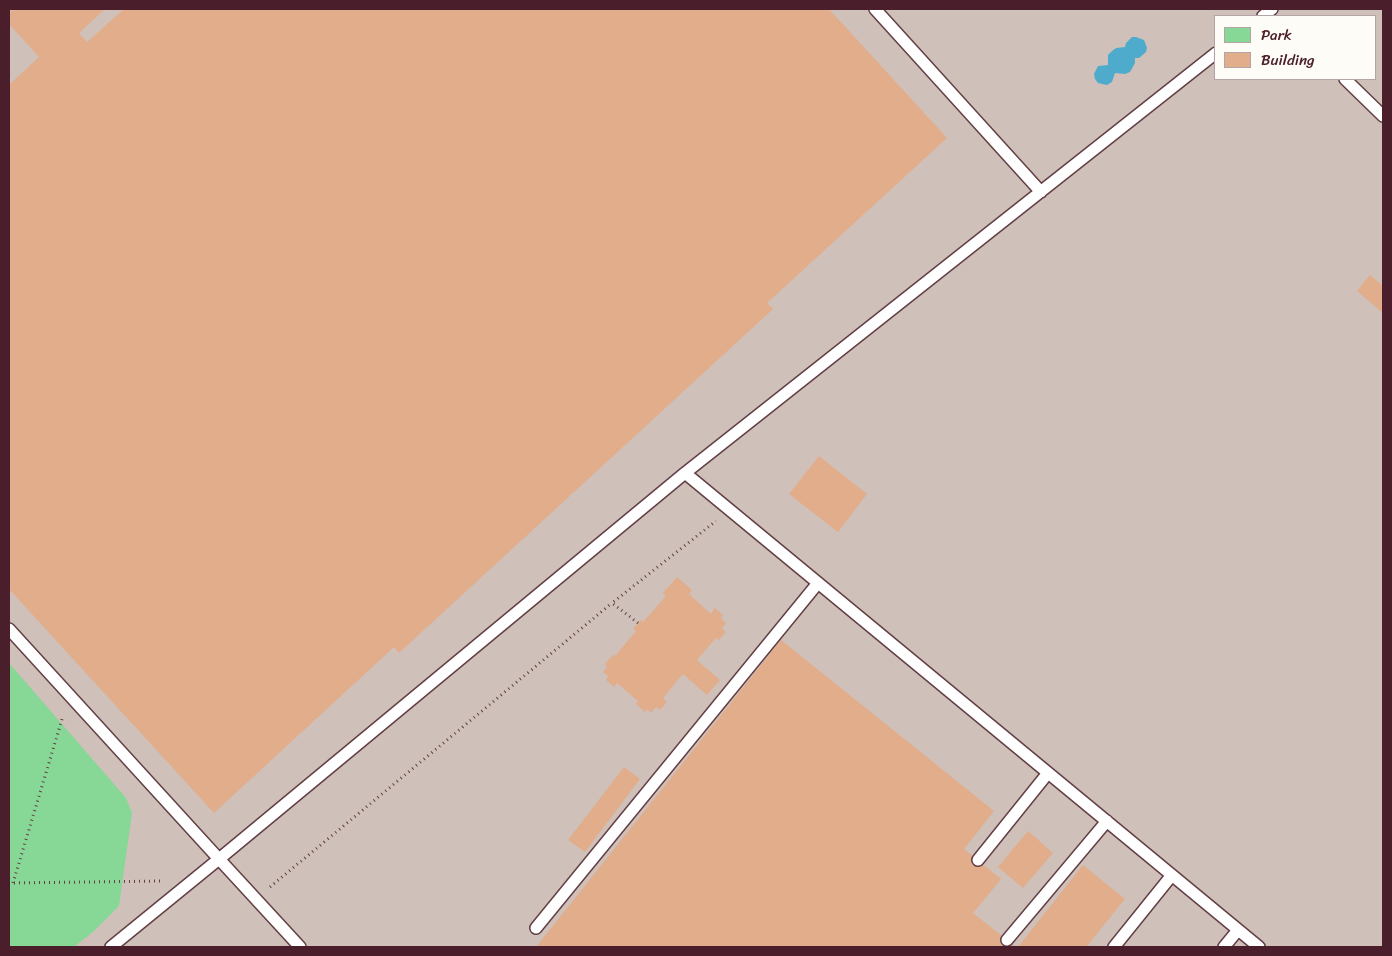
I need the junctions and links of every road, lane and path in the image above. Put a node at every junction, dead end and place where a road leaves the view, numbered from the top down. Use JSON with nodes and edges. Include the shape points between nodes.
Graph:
{"nodes":[{"id":1,"x":875,"y":9,"type":"edge"},
{"id":2,"x":1214,"y":56,"type":"edge"},
{"id":3,"x":1346,"y":80,"type":"edge"},
{"id":4,"x":1383,"y":116,"type":"edge"},
{"id":5,"x":1041,"y":192,"type":"junction"},
{"id":6,"x":685,"y":473,"type":"junction"},
{"id":7,"x":730,"y":510,"type":"junction"},
{"id":8,"x":818,"y":583,"type":"junction"},
{"id":9,"x":612,"y":603,"type":"junction"},
{"id":10,"x":638,"y":623,"type":"dead end"},
{"id":11,"x":9,"y":630,"type":"edge"},
{"id":12,"x":69,"y":696,"type":"junction"},
{"id":13,"x":1048,"y":773,"type":"junction"},
{"id":14,"x":1106,"y":821,"type":"junction"},
{"id":15,"x":219,"y":859,"type":"junction"},
{"id":16,"x":978,"y":860,"type":"dead end"},
{"id":17,"x":1172,"y":875,"type":"junction"},
{"id":18,"x":193,"y":880,"type":"junction"},
{"id":19,"x":11,"y":883,"type":"edge"},
{"id":20,"x":256,"y":899,"type":"junction"},
{"id":21,"x":536,"y":928,"type":"dead end"},
{"id":22,"x":1238,"y":930,"type":"junction"},
{"id":23,"x":1008,"y":940,"type":"dead end"},
{"id":24,"x":111,"y":947,"type":"edge"},
{"id":25,"x":300,"y":947,"type":"edge"},
{"id":26,"x":1114,"y":947,"type":"edge"},
{"id":27,"x":1224,"y":947,"type":"edge"},
{"id":28,"x":1259,"y":947,"type":"edge"}],
"edges":[{"from":1,"to":5,"type":"lane"},
{"from":2,"to":5,"type":"lane"},
{"from":3,"to":4,"type":"lane"},
{"from":5,"to":6,"type":"lane"},
{"from":6,"to":7,"type":"lane"},
{"from":6,"to":15,"type":"lane"},
{"from":7,"to":8,"type":"lane"},
{"from":7,"to":9,"type":"path"},
{"from":8,"to":13,"type":"lane"},
{"from":8,"to":21,"type":"lane"},
{"from":9,"to":10,"type":"path"},
{"from":9,"to":20,"type":"path"},
{"from":11,"to":12,"type":"lane"},
{"from":12,"to":15,"type":"lane"},
{"from":12,"to":19,"type":"path"},
{"from":13,"to":14,"type":"lane"},
{"from":13,"to":16,"type":"lane"},
{"from":14,"to":17,"type":"lane"},
{"from":14,"to":23,"type":"lane"},
{"from":15,"to":18,"type":"lane"},
{"from":15,"to":20,"type":"lane"},
{"from":17,"to":22,"type":"lane"},
{"from":17,"to":26,"type":"lane"},
{"from":18,"to":19,"type":"path"},
{"from":18,"to":24,"type":"lane"},
{"from":20,"to":25,"type":"lane"},
{"from":22,"to":27,"type":"lane"},
{"from":22,"to":28,"type":"lane"}]}
